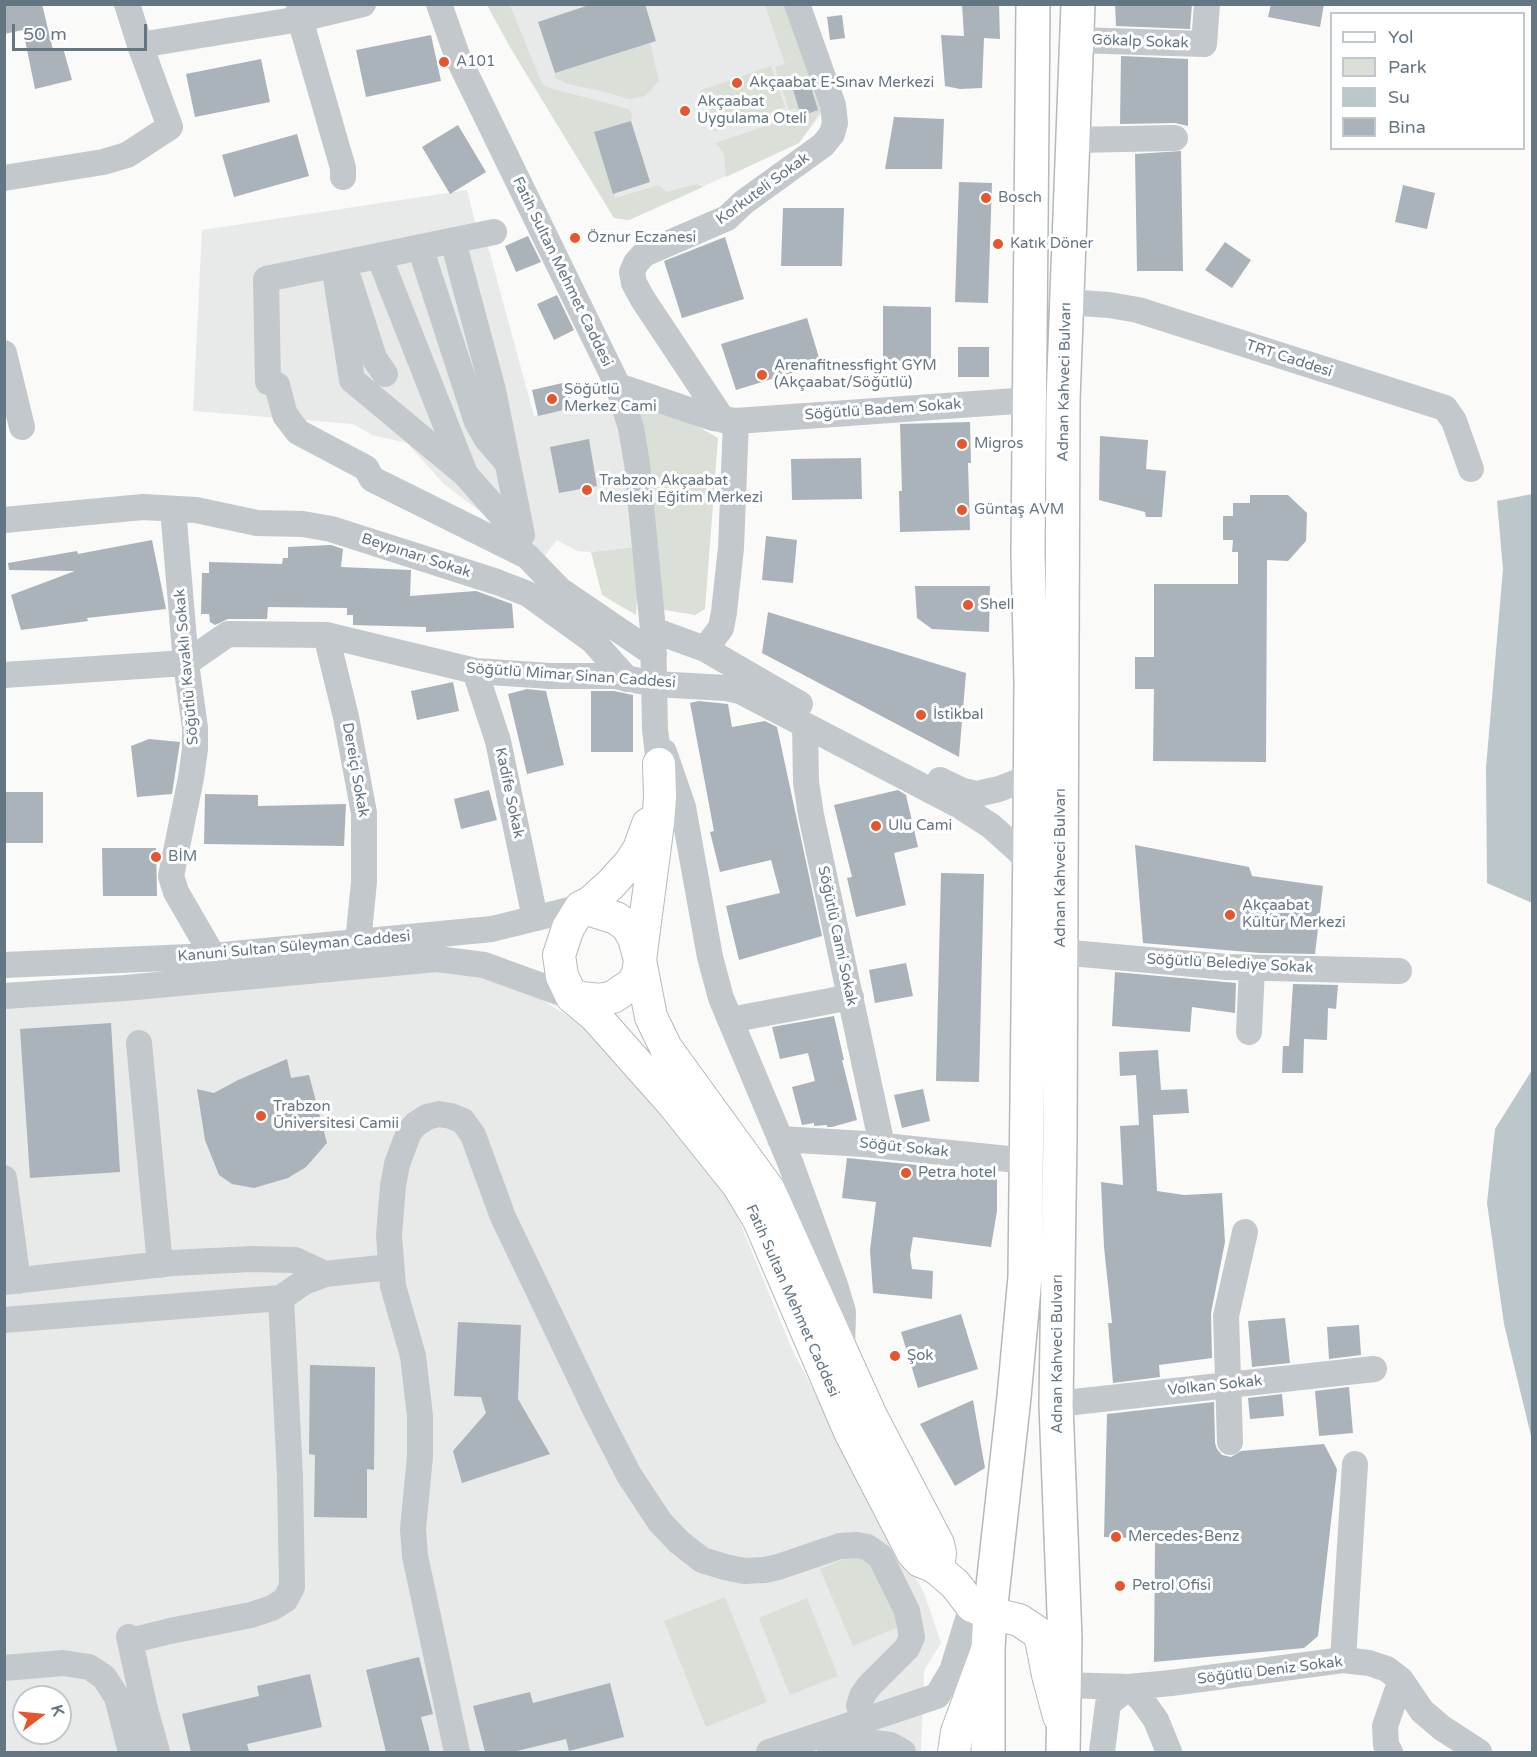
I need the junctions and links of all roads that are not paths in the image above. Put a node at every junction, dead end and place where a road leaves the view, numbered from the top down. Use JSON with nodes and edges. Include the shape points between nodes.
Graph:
{"nodes":[{"id":1,"x":127,"y":4,"type":"edge"},
{"id":2,"x":363,"y":4,"type":"edge"},
{"id":3,"x":439,"y":4,"type":"edge"},
{"id":4,"x":796,"y":4,"type":"edge"},
{"id":5,"x":1033,"y":4,"type":"edge"},
{"id":6,"x":1078,"y":4,"type":"edge"},
{"id":7,"x":1207,"y":4,"type":"edge"},
{"id":8,"x":299,"y":12,"type":"edge"},
{"id":9,"x":1076,"y":40,"type":"junction"},
{"id":10,"x":140,"y":45,"type":"junction"},
{"id":11,"x":1175,"y":138,"type":"dead end"},
{"id":12,"x":1072,"y":140,"type":"junction"},
{"id":13,"x":343,"y":177,"type":"dead end"},
{"id":14,"x":4,"y":178,"type":"edge"},
{"id":15,"x":494,"y":232,"type":"dead end"},
{"id":16,"x":453,"y":241,"type":"junction"},
{"id":17,"x":420,"y":247,"type":"junction"},
{"id":18,"x":380,"y":256,"type":"junction"},
{"id":19,"x":339,"y":264,"type":"junction"},
{"id":20,"x":1067,"y":302,"type":"junction"},
{"id":21,"x":4,"y":353,"type":"edge"},
{"id":22,"x":385,"y":374,"type":"dead end"},
{"id":23,"x":618,"y":386,"type":"junction"},
{"id":24,"x":1030,"y":400,"type":"junction"},
{"id":25,"x":729,"y":421,"type":"junction"},
{"id":26,"x":22,"y":427,"type":"dead end"},
{"id":27,"x":507,"y":462,"type":"junction"},
{"id":28,"x":1471,"y":469,"type":"dead end"},
{"id":29,"x":465,"y":474,"type":"junction"},
{"id":30,"x":173,"y":509,"type":"junction"},
{"id":31,"x":4,"y":520,"type":"edge"},
{"id":32,"x":519,"y":525,"type":"junction"},
{"id":33,"x":527,"y":556,"type":"junction"},
{"id":34,"x":326,"y":635,"type":"junction"},
{"id":35,"x":653,"y":642,"type":"junction"},
{"id":36,"x":705,"y":649,"type":"junction"},
{"id":37,"x":186,"y":663,"type":"junction"},
{"id":38,"x":475,"y":671,"type":"junction"},
{"id":39,"x":4,"y":675,"type":"edge"},
{"id":40,"x":627,"y":679,"type":"junction"},
{"id":41,"x":655,"y":684,"type":"junction"},
{"id":42,"x":805,"y":725,"type":"junction"},
{"id":43,"x":655,"y":729,"type":"junction"},
{"id":44,"x":659,"y":764,"type":"junction"},
{"id":45,"x":1030,"y":777,"type":"junction"},
{"id":46,"x":1030,"y":861,"type":"junction"},
{"id":47,"x":581,"y":907,"type":"junction"},
{"id":48,"x":535,"y":918,"type":"junction"},
{"id":49,"x":358,"y":942,"type":"junction"},
{"id":50,"x":1060,"y":952,"type":"junction"},
{"id":51,"x":213,"y":957,"type":"junction"},
{"id":52,"x":640,"y":960,"type":"junction"},
{"id":53,"x":4,"y":965,"type":"edge"},
{"id":54,"x":1252,"y":968,"type":"junction"},
{"id":55,"x":1399,"y":971,"type":"dead end"},
{"id":56,"x":4,"y":996,"type":"edge"},
{"id":57,"x":572,"y":997,"type":"junction"},
{"id":58,"x":851,"y":997,"type":"junction"},
{"id":59,"x":730,"y":1020,"type":"junction"},
{"id":60,"x":1249,"y":1032,"type":"dead end"},
{"id":61,"x":139,"y":1044,"type":"dead end"},
{"id":62,"x":780,"y":1138,"type":"junction"},
{"id":63,"x":882,"y":1145,"type":"junction"},
{"id":64,"x":1027,"y":1161,"type":"junction"},
{"id":65,"x":4,"y":1178,"type":"edge"},
{"id":66,"x":1245,"y":1232,"type":"dead end"},
{"id":67,"x":166,"y":1264,"type":"junction"},
{"id":68,"x":390,"y":1267,"type":"junction"},
{"id":69,"x":325,"y":1274,"type":"junction"},
{"id":70,"x":11,"y":1281,"type":"edge"},
{"id":71,"x":281,"y":1298,"type":"junction"},
{"id":72,"x":4,"y":1320,"type":"edge"},
{"id":73,"x":842,"y":1351,"type":"junction"},
{"id":74,"x":1374,"y":1369,"type":"dead end"},
{"id":75,"x":1229,"y":1385,"type":"junction"},
{"id":76,"x":1056,"y":1404,"type":"junction"},
{"id":77,"x":1230,"y":1442,"type":"dead end"},
{"id":78,"x":1355,"y":1464,"type":"dead end"},
{"id":79,"x":935,"y":1567,"type":"junction"},
{"id":80,"x":981,"y":1610,"type":"junction"},
{"id":81,"x":988,"y":1649,"type":"junction"},
{"id":82,"x":1343,"y":1660,"type":"junction"},
{"id":83,"x":4,"y":1668,"type":"edge"},
{"id":84,"x":1401,"y":1680,"type":"junction"},
{"id":85,"x":1063,"y":1685,"type":"junction"},
{"id":86,"x":1129,"y":1687,"type":"junction"},
{"id":87,"x":859,"y":1706,"type":"dead end"},
{"id":88,"x":1064,"y":1742,"type":"edge"},
{"id":89,"x":131,"y":1752,"type":"edge"},
{"id":90,"x":157,"y":1752,"type":"edge"},
{"id":91,"x":457,"y":1752,"type":"edge"},
{"id":92,"x":769,"y":1752,"type":"edge"},
{"id":93,"x":805,"y":1752,"type":"edge"},
{"id":94,"x":903,"y":1752,"type":"edge"},
{"id":95,"x":954,"y":1752,"type":"edge"},
{"id":96,"x":988,"y":1752,"type":"edge"},
{"id":97,"x":1101,"y":1752,"type":"edge"},
{"id":98,"x":1169,"y":1752,"type":"edge"},
{"id":99,"x":1390,"y":1752,"type":"edge"},
{"id":100,"x":1479,"y":1752,"type":"edge"}],
"edges":[{"from":1,"to":10,"type":"street"},
{"from":2,"to":8,"type":"street"},
{"from":3,"to":23,"type":"street","name":"Fatih Sultan Mehmet Caddesi","via":[[458,58]]},
{"from":4,"to":25,"type":"street","name":"Korkuteli Sokak","via":[[833,105],[832,134],[824,145],[744,202],[728,218],[644,254],[632,272],[642,298]]},
{"from":5,"to":24,"type":"highway","name":"Adnan Kahveci Bulvarı"},
{"from":6,"to":9,"type":"highway","name":"Adnan Kahveci Bulvarı"},
{"from":7,"to":9,"type":"street","name":"Gökalp Sokak","via":[[1204,44]]},
{"from":8,"to":10,"type":"street"},
{"from":8,"to":13,"type":"street"},
{"from":9,"to":12,"type":"highway","name":"Adnan Kahveci Bulvarı"},
{"from":10,"to":14,"type":"street","via":[[170,127],[127,155]]},
{"from":11,"to":12,"type":"street"},
{"from":12,"to":20,"type":"highway","name":"Adnan Kahveci Bulvarı"},
{"from":15,"to":16,"type":"street"},
{"from":16,"to":17,"type":"street"},
{"from":16,"to":27,"type":"street","via":[[493,390]]},
{"from":17,"to":18,"type":"street"},
{"from":17,"to":27,"type":"street","via":[[477,422]]},
{"from":18,"to":19,"type":"street"},
{"from":18,"to":29,"type":"street"},
{"from":19,"to":22,"type":"street","via":[[374,358]]},
{"from":19,"to":29,"type":"street","via":[[352,380]]},
{"from":19,"to":33,"type":"street","via":[[266,279],[268,382],[277,385],[285,415],[298,432],[366,468],[372,479]]},
{"from":20,"to":28,"type":"street","name":"TRT Caddesi","via":[[1138,310],[1445,408],[1454,421]]},
{"from":20,"to":50,"type":"highway","name":"Adnan Kahveci Bulvarı"},
{"from":21,"to":26,"type":"street"},
{"from":23,"to":25,"type":"street","name":"Söğütlü Badem Sokak"},
{"from":23,"to":35,"type":"street","name":"Fatih Sultan Mehmet Caddesi","via":[[637,464]]},
{"from":24,"to":25,"type":"street","name":"Söğütlü Badem Sokak"},
{"from":24,"to":45,"type":"highway","name":"Adnan Kahveci Bulvarı"},
{"from":25,"to":36,"type":"street","via":[[731,548],[721,628]]},
{"from":27,"to":32,"type":"street"},
{"from":29,"to":32,"type":"street","via":[[502,516]]},
{"from":30,"to":31,"type":"street","name":"Beypınarı Sokak","via":[[111,508]]},
{"from":30,"to":37,"type":"street","name":"Söğütlü Kavaklı Sokak"},
{"from":30,"to":40,"type":"street","name":"Beypınarı Sokak","via":[[257,523],[331,528],[497,582],[528,594],[569,623],[593,641]]},
{"from":32,"to":33,"type":"street"},
{"from":33,"to":35,"type":"street","via":[[560,590]]},
{"from":34,"to":37,"type":"street","name":"Söğütlü Mimar Sinan Caddesi","via":[[228,634]]},
{"from":34,"to":38,"type":"street","name":"Söğütlü Mimar Sinan Caddesi"},
{"from":34,"to":49,"type":"street","name":"Dereiçi Sokak","via":[[364,813],[364,882]]},
{"from":35,"to":36,"type":"street"},
{"from":35,"to":41,"type":"street","name":"Fatih Sultan Mehmet Caddesi"},
{"from":36,"to":45,"type":"street","via":[[849,732],[963,791],[977,794]]},
{"from":37,"to":39,"type":"street"},
{"from":37,"to":51,"type":"street","name":"Söğütlü Kavaklı Sokak","via":[[195,749],[171,876]]},
{"from":38,"to":40,"type":"street","name":"Söğütlü Mimar Sinan Caddesi"},
{"from":38,"to":48,"type":"street","name":"Kadife Sokak","via":[[498,741]]},
{"from":40,"to":41,"type":"street","name":"Söğütlü Mimar Sinan Caddesi"},
{"from":41,"to":42,"type":"street","name":"Söğütlü Mimar Sinan Caddesi","via":[[740,691]]},
{"from":41,"to":43,"type":"street","name":"Fatih Sultan Mehmet Caddesi"},
{"from":42,"to":46,"type":"street","name":"Söğütlü Mimar Sinan Caddesi","via":[[960,806],[991,826]]},
{"from":42,"to":58,"type":"street","name":"Söğütlü Cami Sokak","via":[[811,814]]},
{"from":43,"to":44,"type":"street","name":"Fatih Sultan Mehmet Caddesi"},
{"from":43,"to":59,"type":"street","name":"Fatih Sultan Mehmet Caddesi","via":[[683,807],[710,957]]},
{"from":44,"to":47,"type":"main road","name":"Fatih Sultan Mehmet Caddesi","via":[[649,821],[639,849],[611,884]]},
{"from":44,"to":52,"type":"main road","name":"Fatih Sultan Mehmet Caddesi","via":[[659,814]]},
{"from":45,"to":46,"type":"highway","name":"Adnan Kahveci Bulvarı"},
{"from":46,"to":64,"type":"highway","name":"Adnan Kahveci Bulvarı"},
{"from":47,"to":48,"type":"street","name":"Kanuni Sultan Süleyman Caddesi"},
{"from":47,"to":52,"type":"main road","name":"Fatih Sultan Mehmet Caddesi","via":[[616,918],[627,926]]},
{"from":47,"to":57,"type":"main road","name":"Fatih Sultan Mehmet Caddesi","via":[[568,928],[559,955],[562,976]]},
{"from":48,"to":49,"type":"street","name":"Kanuni Sultan Süleyman Caddesi","via":[[492,929]]},
{"from":49,"to":51,"type":"street","name":"Kanuni Sultan Süleyman Caddesi"},
{"from":50,"to":54,"type":"street","name":"Söğütlü Belediye Sokak"},
{"from":50,"to":76,"type":"highway","name":"Adnan Kahveci Bulvarı"},
{"from":51,"to":53,"type":"street","name":"Kanuni Sultan Süleyman Caddesi"},
{"from":52,"to":57,"type":"main road","name":"Fatih Sultan Mehmet Caddesi","via":[[632,984],[613,997]]},
{"from":52,"to":73,"type":"main road","name":"Fatih Sultan Mehmet Caddesi","via":[[651,1017],[666,1048],[769,1190]]},
{"from":54,"to":55,"type":"street","name":"Söğütlü Belediye Sokak"},
{"from":54,"to":60,"type":"street"},
{"from":56,"to":57,"type":"street","name":"Kanuni Sultan Süleyman Caddesi","via":[[437,959],[484,965]]},
{"from":57,"to":79,"type":"main road","name":"Fatih Sultan Mehmet Caddesi","via":[[674,1105],[738,1185],[759,1220],[850,1431],[912,1552],[920,1561]]},
{"from":58,"to":59,"type":"street"},
{"from":58,"to":63,"type":"street","name":"Söğütlü Cami Sokak"},
{"from":59,"to":62,"type":"street","name":"Fatih Sultan Mehmet Caddesi"},
{"from":61,"to":67,"type":"street"},
{"from":62,"to":63,"type":"street","name":"Söğüt Sokak"},
{"from":62,"to":73,"type":"street","name":"Fatih Sultan Mehmet Caddesi","via":[[843,1312]]},
{"from":63,"to":64,"type":"street","name":"Söğüt Sokak"},
{"from":64,"to":80,"type":"highway","name":"Adnan Kahveci Bulvarı","via":[[1025,1277],[1014,1397]]},
{"from":65,"to":70,"type":"street"},
{"from":66,"to":75,"type":"street","via":[[1226,1316]]},
{"from":67,"to":69,"type":"street","via":[[295,1260]]},
{"from":67,"to":70,"type":"street"},
{"from":68,"to":69,"type":"street"},
{"from":68,"to":87,"type":"street","via":[[393,1186],[409,1132],[427,1117],[439,1114],[463,1121],[473,1135],[503,1217],[595,1409],[629,1474],[660,1522],[679,1542],[702,1560],[744,1570],[778,1567],[840,1546],[867,1547],[880,1556],[908,1611],[912,1637],[907,1648],[869,1686]]},
{"from":68,"to":91,"type":"street","via":[[412,1356],[420,1416],[414,1556]]},
{"from":69,"to":71,"type":"street","via":[[304,1282]]},
{"from":71,"to":72,"type":"street"},
{"from":71,"to":90,"type":"street","via":[[292,1587],[285,1600],[251,1615],[130,1639]]},
{"from":73,"to":79,"type":"main road","name":"Fatih Sultan Mehmet Caddesi","via":[[938,1544],[939,1561]]},
{"from":74,"to":75,"type":"street","name":"Volkan Sokak"},
{"from":75,"to":76,"type":"street","name":"Volkan Sokak"},
{"from":75,"to":77,"type":"street"},
{"from":76,"to":85,"type":"highway","name":"Adnan Kahveci Bulvarı","via":[[1065,1639]]},
{"from":78,"to":82,"type":"street"},
{"from":79,"to":80,"type":"main road","name":"Fatih Sultan Mehmet Caddesi"},
{"from":80,"to":81,"type":"highway","name":"Adnan Kahveci Bulvarı"},
{"from":80,"to":88,"type":"main road","name":"Adnan Kahveci Bulvarı","via":[[1019,1620],[1040,1634]]},
{"from":80,"to":92,"type":"street","via":[[937,1696]]},
{"from":81,"to":95,"type":"main road","via":[[957,1732]]},
{"from":81,"to":96,"type":"highway","name":"Adnan Kahveci Bulvarı"},
{"from":82,"to":84,"type":"street","name":"Söğütlü Deniz Sokak","via":[[1387,1669]]},
{"from":82,"to":86,"type":"street","name":"Söğütlü Deniz Sokak"},
{"from":83,"to":89,"type":"street","via":[[63,1663],[89,1667],[104,1677],[117,1697]]},
{"from":84,"to":99,"type":"street","via":[[1385,1726]]},
{"from":84,"to":100,"type":"street","name":"Söğütlü Deniz Sokak","via":[[1422,1711]]},
{"from":85,"to":86,"type":"street","name":"Söğütlü Deniz Sokak"},
{"from":85,"to":88,"type":"highway","name":"Adnan Kahveci Bulvarı"},
{"from":86,"to":97,"type":"street","via":[[1108,1704]]},
{"from":86,"to":98,"type":"street","via":[[1156,1720]]},
{"from":93,"to":94,"type":"street","via":[[858,1741],[890,1745]]}]}
